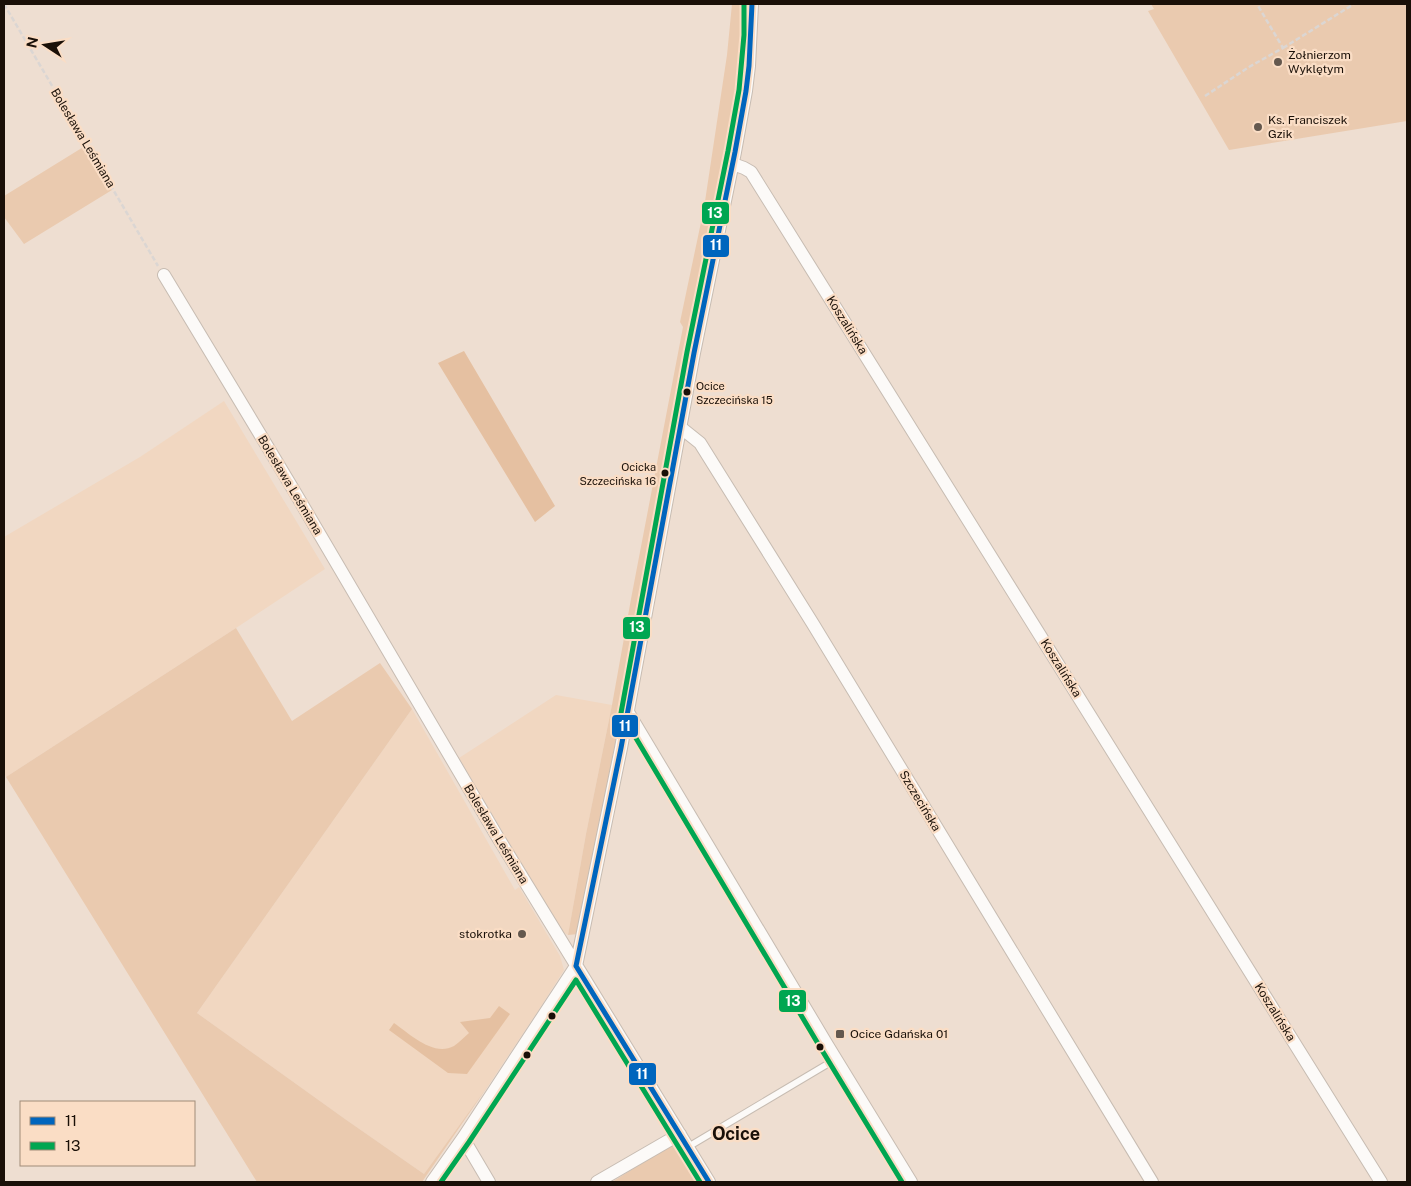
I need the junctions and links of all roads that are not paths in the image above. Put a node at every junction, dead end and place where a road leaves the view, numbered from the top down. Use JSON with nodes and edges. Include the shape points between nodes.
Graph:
{"nodes":[{"id":1,"x":752,"y":4,"type":"edge"},
{"id":2,"x":733,"y":164,"type":"junction"},
{"id":3,"x":164,"y":275,"type":"road end"},
{"id":4,"x":680,"y":427,"type":"junction"},
{"id":5,"x":628,"y":712,"type":"junction"},
{"id":6,"x":576,"y":966,"type":"junction"},
{"id":7,"x":836,"y":1059,"type":"junction"},
{"id":8,"x":680,"y":1134,"type":"junction"},
{"id":9,"x":463,"y":1138,"type":"junction"},
{"id":10,"x":688,"y":1147,"type":"junction"},
{"id":11,"x":432,"y":1182,"type":"edge"},
{"id":12,"x":490,"y":1182,"type":"edge"},
{"id":13,"x":597,"y":1182,"type":"edge"},
{"id":14,"x":709,"y":1182,"type":"edge"},
{"id":15,"x":911,"y":1182,"type":"edge"},
{"id":16,"x":1152,"y":1182,"type":"edge"},
{"id":17,"x":1381,"y":1182,"type":"edge"}],
"edges":[{"from":1,"to":2,"type":"street","via":[[746,91]]},
{"from":2,"to":4,"type":"street"},
{"from":2,"to":17,"type":"street","name":"Koszalińska","via":[[751,172]]},
{"from":3,"to":6,"type":"street","name":"Bolesława Leśmiana"},
{"from":4,"to":5,"type":"street"},
{"from":4,"to":16,"type":"street","name":"Szczecińska","via":[[700,444],[792,591]]},
{"from":5,"to":6,"type":"street"},
{"from":5,"to":7,"type":"street"},
{"from":6,"to":8,"type":"street","name":"Bolesława Leśmiana"},
{"from":6,"to":9,"type":"street"},
{"from":7,"to":10,"type":"lane"},
{"from":7,"to":15,"type":"street"},
{"from":8,"to":10,"type":"street","name":"Bolesława Leśmiana"},
{"from":8,"to":13,"type":"street"},
{"from":9,"to":11,"type":"street"},
{"from":9,"to":12,"type":"street"},
{"from":10,"to":14,"type":"street","name":"Bolesława Leśmiana"}]}
